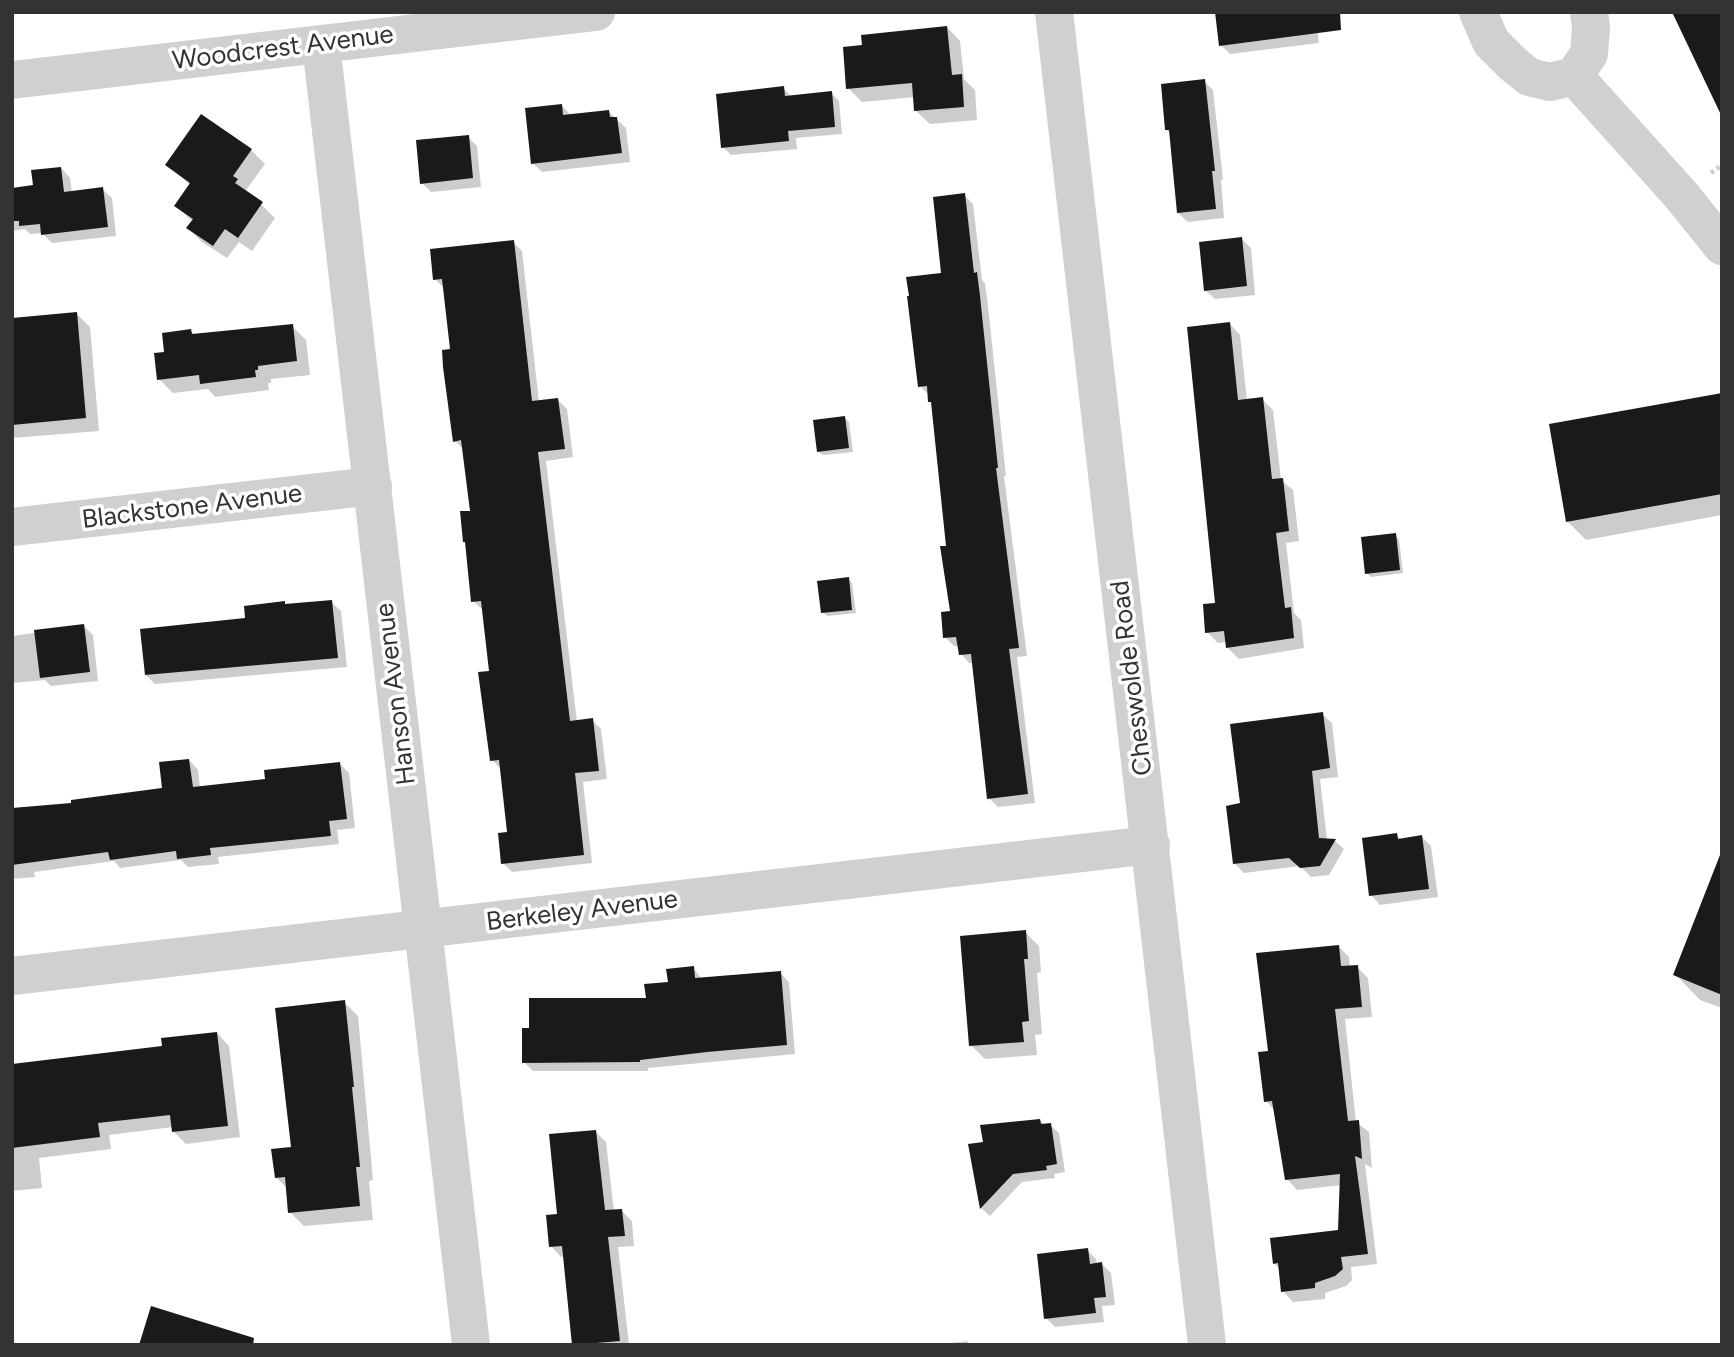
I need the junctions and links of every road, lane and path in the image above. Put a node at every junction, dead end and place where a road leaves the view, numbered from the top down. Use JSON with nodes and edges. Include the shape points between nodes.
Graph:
{"nodes":[{"id":1,"x":596,"y":12,"type":"edge"},
{"id":2,"x":1054,"y":12,"type":"edge"},
{"id":3,"x":1478,"y":12,"type":"edge"},
{"id":4,"x":1589,"y":12,"type":"edge"},
{"id":5,"x":321,"y":44,"type":"junction"},
{"id":6,"x":1574,"y":76,"type":"junction"},
{"id":7,"x":12,"y":80,"type":"edge"},
{"id":8,"x":1722,"y":246,"type":"edge"},
{"id":9,"x":373,"y":486,"type":"junction"},
{"id":10,"x":12,"y":527,"type":"edge"},
{"id":11,"x":1151,"y":845,"type":"junction"},
{"id":12,"x":423,"y":929,"type":"junction"},
{"id":13,"x":12,"y":976,"type":"edge"},
{"id":14,"x":471,"y":1345,"type":"edge"},
{"id":15,"x":1207,"y":1345,"type":"edge"}],
"edges":[{"from":1,"to":5,"type":"street","name":"Woodcrest Avenue"},
{"from":2,"to":11,"type":"street","name":"Cheswolde Road"},
{"from":3,"to":6,"type":"street","via":[[1491,42],[1529,77],[1550,82]]},
{"from":4,"to":6,"type":"street","via":[[1589,54]]},
{"from":5,"to":7,"type":"street","name":"Woodcrest Avenue"},
{"from":5,"to":9,"type":"street","name":"Hanson Avenue"},
{"from":6,"to":8,"type":"street"},
{"from":9,"to":10,"type":"street","name":"Blackstone Avenue"},
{"from":9,"to":12,"type":"street","name":"Hanson Avenue"},
{"from":11,"to":12,"type":"street","name":"Berkeley Avenue"},
{"from":11,"to":15,"type":"street","name":"Cheswolde Road"},
{"from":12,"to":13,"type":"street","name":"Berkeley Avenue"},
{"from":12,"to":14,"type":"street","name":"Hanson Avenue"}]}
